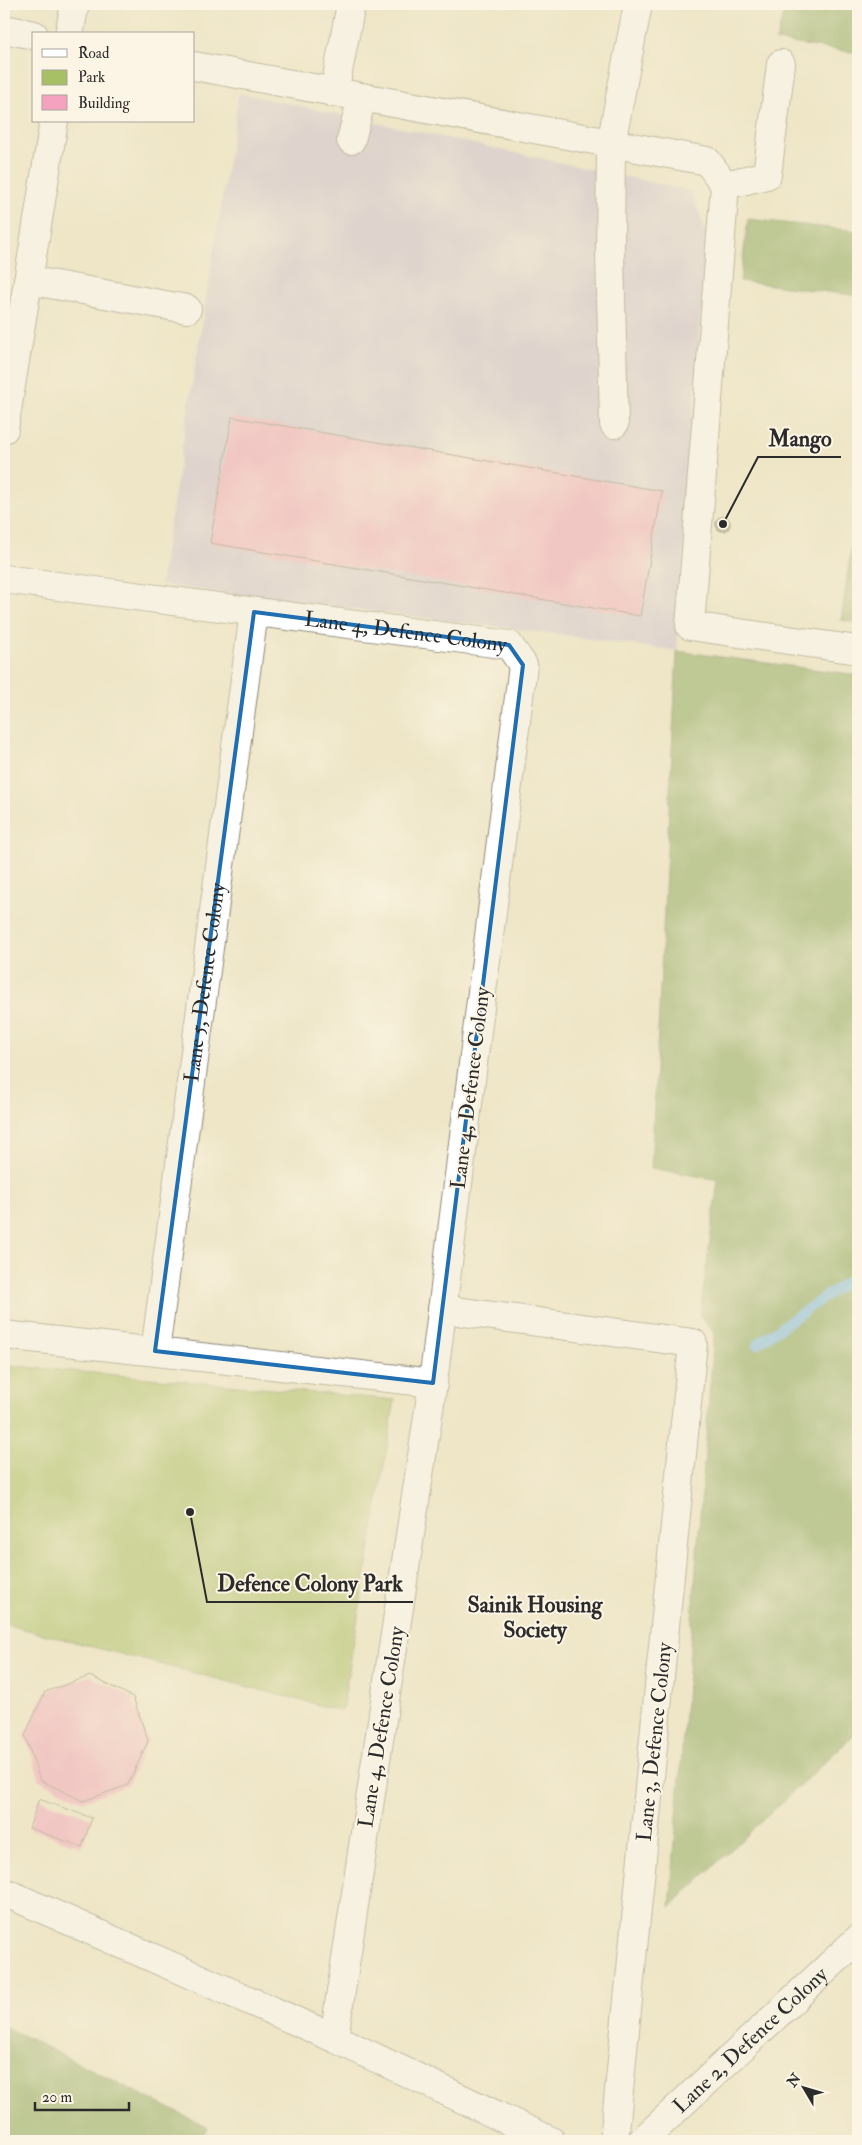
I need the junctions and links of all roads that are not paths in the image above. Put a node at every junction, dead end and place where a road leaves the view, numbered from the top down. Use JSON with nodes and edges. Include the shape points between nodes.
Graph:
{"nodes":[{"id":1,"x":75,"y":4,"type":"edge"},
{"id":2,"x":351,"y":4,"type":"edge"},
{"id":3,"x":638,"y":4,"type":"edge"},
{"id":4,"x":4,"y":29,"type":"edge"},
{"id":5,"x":69,"y":32,"type":"edge"},
{"id":6,"x":32,"y":35,"type":"edge"},
{"id":7,"x":781,"y":64,"type":"dead end"},
{"id":8,"x":195,"y":66,"type":"edge"},
{"id":9,"x":334,"y":93,"type":"junction"},
{"id":10,"x":362,"y":98,"type":"junction"},
{"id":11,"x":54,"y":122,"type":"edge"},
{"id":12,"x":351,"y":140,"type":"dead end"},
{"id":13,"x":611,"y":144,"type":"junction"},
{"id":14,"x":726,"y":185,"type":"junction"},
{"id":15,"x":28,"y":280,"type":"junction"},
{"id":16,"x":187,"y":309,"type":"dead end"},
{"id":17,"x":614,"y":424,"type":"dead end"},
{"id":18,"x":4,"y":429,"type":"edge"},
{"id":19,"x":4,"y":579,"type":"edge"},
{"id":20,"x":254,"y":612,"type":"junction"},
{"id":21,"x":858,"y":650,"type":"edge"},
{"id":22,"x":442,"y":1309,"type":"junction"},
{"id":23,"x":4,"y":1336,"type":"edge"},
{"id":24,"x":155,"y":1351,"type":"junction"},
{"id":25,"x":433,"y":1383,"type":"junction"},
{"id":26,"x":4,"y":1892,"type":"edge"},
{"id":27,"x":858,"y":1939,"type":"edge"},
{"id":28,"x":334,"y":2038,"type":"junction"},
{"id":29,"x":551,"y":2141,"type":"edge"},
{"id":30,"x":614,"y":2141,"type":"edge"},
{"id":31,"x":642,"y":2141,"type":"edge"}],
"edges":[{"from":1,"to":5,"type":"street"},
{"from":2,"to":9,"type":"street"},
{"from":3,"to":13,"type":"street"},
{"from":4,"to":6,"type":"street"},
{"from":7,"to":14,"type":"street","via":[[767,175]]},
{"from":8,"to":9,"type":"street"},
{"from":9,"to":10,"type":"street"},
{"from":10,"to":12,"type":"street"},
{"from":10,"to":13,"type":"street"},
{"from":11,"to":15,"type":"street"},
{"from":13,"to":14,"type":"street","via":[[707,161]]},
{"from":13,"to":17,"type":"street"},
{"from":14,"to":21,"type":"street","via":[[690,626]]},
{"from":15,"to":16,"type":"street"},
{"from":15,"to":18,"type":"street"},
{"from":19,"to":20,"type":"street","name":"Lane 4, Defence Colony"},
{"from":20,"to":22,"type":"street","name":"Lane 4, Defence Colony","via":[[508,645],[523,665]]},
{"from":20,"to":24,"type":"street","name":"Lane 5, Defence Colony"},
{"from":22,"to":25,"type":"street","name":"Lane 4, Defence Colony"},
{"from":22,"to":30,"type":"street","name":"Lane 3, Defence Colony","via":[[693,1343]]},
{"from":23,"to":24,"type":"street"},
{"from":24,"to":25,"type":"street"},
{"from":25,"to":28,"type":"street","name":"Lane 4, Defence Colony"},
{"from":26,"to":28,"type":"street"},
{"from":27,"to":31,"type":"street","name":"Lane 2, Defence Colony"},
{"from":28,"to":29,"type":"street"}]}
